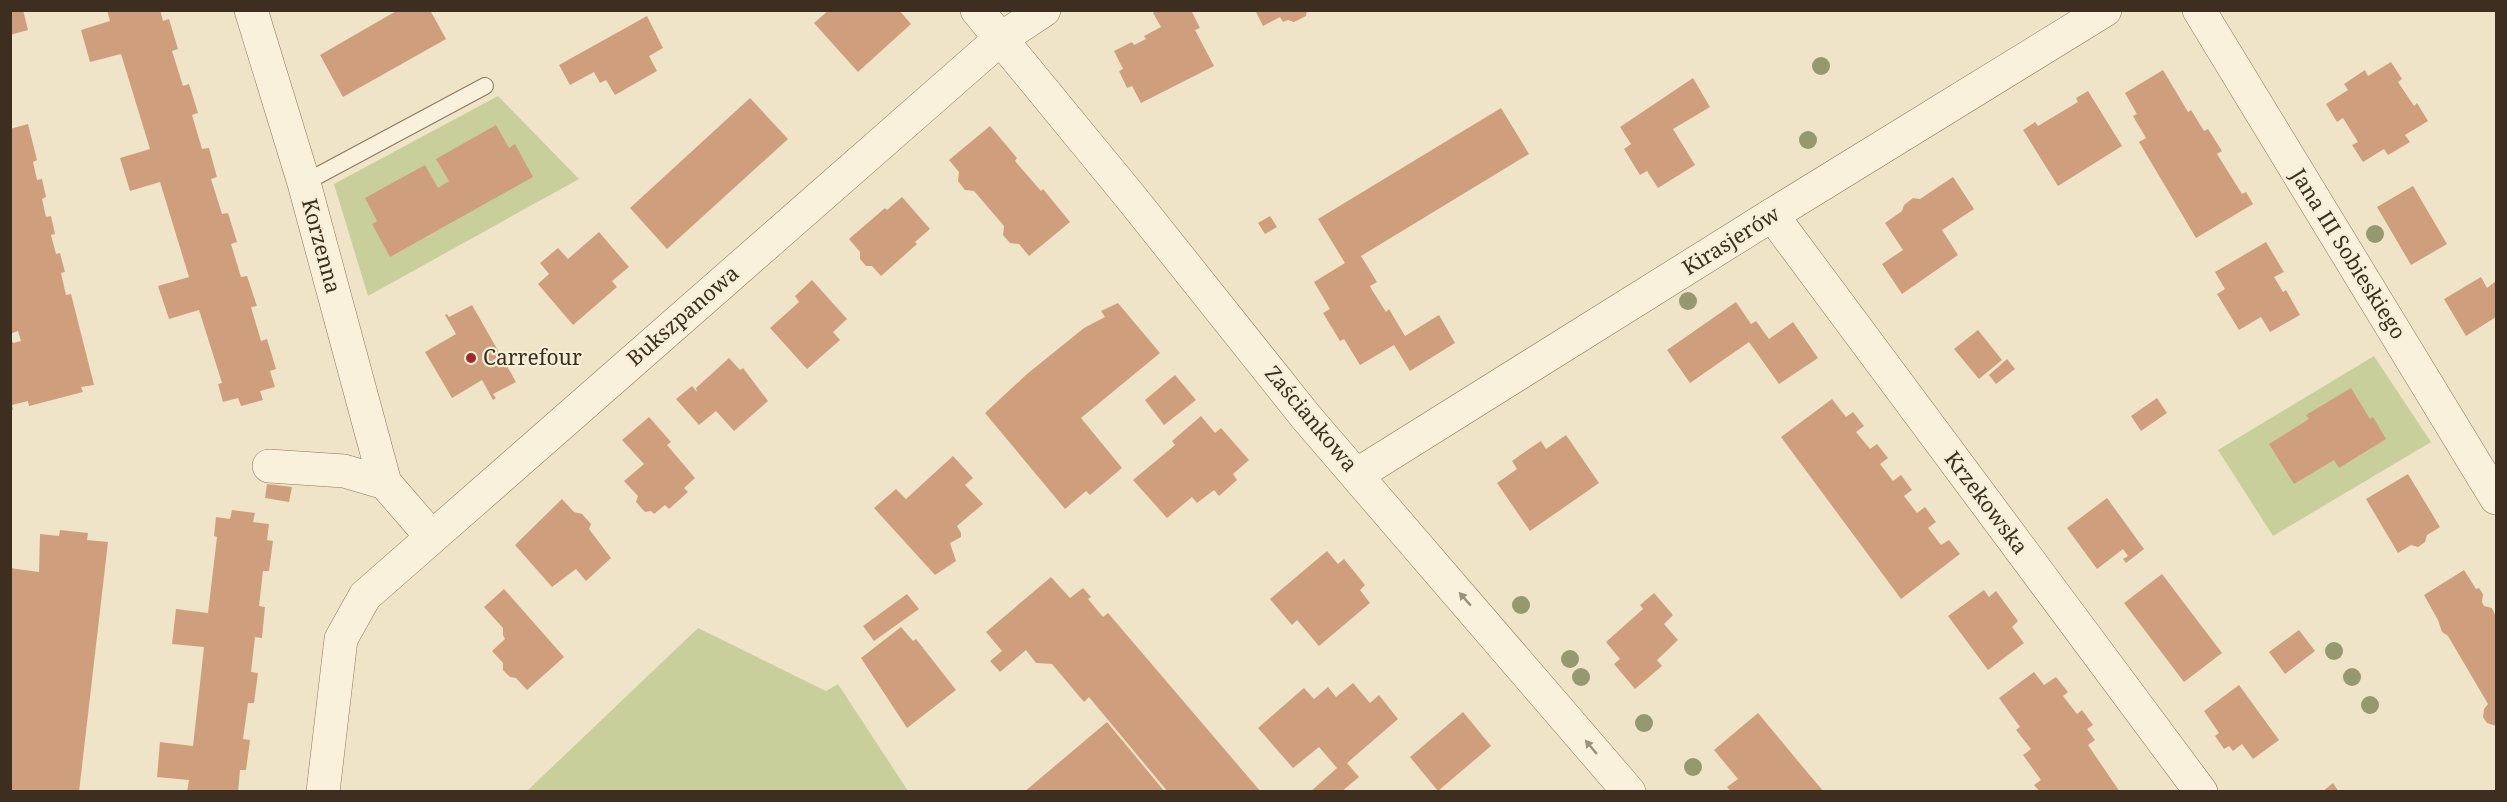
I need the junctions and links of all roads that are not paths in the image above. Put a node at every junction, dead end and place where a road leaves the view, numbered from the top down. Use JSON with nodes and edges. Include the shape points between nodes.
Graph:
{"nodes":[{"id":1,"x":251,"y":10,"type":"edge"},
{"id":2,"x":976,"y":10,"type":"edge"},
{"id":3,"x":1044,"y":10,"type":"edge"},
{"id":4,"x":2105,"y":10,"type":"edge"},
{"id":5,"x":2199,"y":10,"type":"edge"},
{"id":6,"x":999,"y":40,"type":"junction"},
{"id":7,"x":485,"y":86,"type":"dead end"},
{"id":8,"x":304,"y":183,"type":"junction"},
{"id":9,"x":1772,"y":215,"type":"junction"},
{"id":10,"x":269,"y":466,"type":"dead end"},
{"id":11,"x":1358,"y":474,"type":"junction"},
{"id":12,"x":385,"y":483,"type":"junction"},
{"id":13,"x":2496,"y":498,"type":"edge"},
{"id":14,"x":431,"y":536,"type":"junction"},
{"id":15,"x":322,"y":792,"type":"edge"},
{"id":16,"x":1629,"y":792,"type":"edge"},
{"id":17,"x":2201,"y":792,"type":"edge"}],
"edges":[{"from":1,"to":8,"type":"street","name":"Korzenna"},
{"from":2,"to":6,"type":"street","name":"Zaściankowa"},
{"from":3,"to":6,"type":"street","name":"Bukszpanowa"},
{"from":4,"to":9,"type":"street","name":"Kirasjerów"},
{"from":5,"to":13,"type":"street","name":"Jana III Sobieskiego"},
{"from":6,"to":11,"type":"street","name":"Zaściankowa","via":[[1306,417]]},
{"from":6,"to":14,"type":"street","name":"Bukszpanowa"},
{"from":7,"to":8,"type":"lane"},
{"from":8,"to":12,"type":"street","name":"Korzenna"},
{"from":9,"to":11,"type":"street","name":"Kirasjerów"},
{"from":9,"to":17,"type":"street","name":"Krzekowska"},
{"from":10,"to":12,"type":"street","via":[[344,471]]},
{"from":16,"to":11,"type":"street","name":"Zaściankowa","one_way":true},
{"from":12,"to":14,"type":"street"},
{"from":14,"to":15,"type":"street","name":"Bukszpanowa","via":[[364,596],[341,639]]}]}
